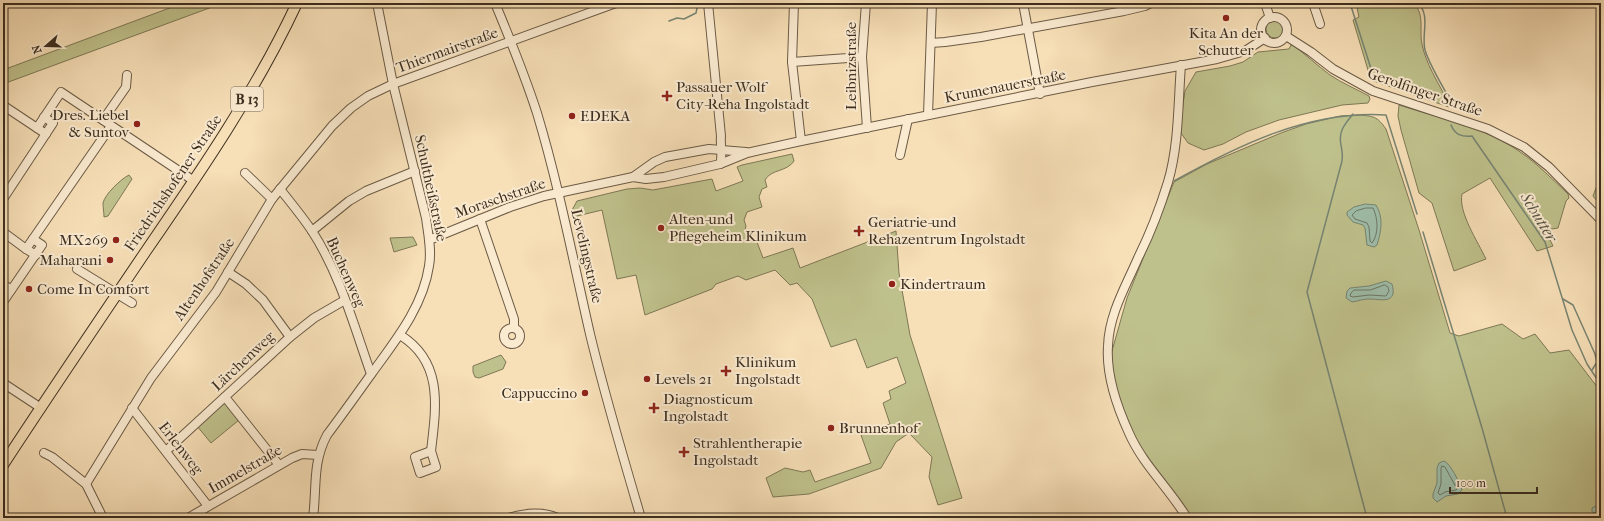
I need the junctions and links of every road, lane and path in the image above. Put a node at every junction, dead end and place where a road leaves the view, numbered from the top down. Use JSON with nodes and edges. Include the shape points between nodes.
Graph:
{"nodes":[{"id":1,"x":296,"y":3,"type":"edge"},
{"id":2,"x":377,"y":3,"type":"edge"},
{"id":3,"x":494,"y":3,"type":"edge"},
{"id":4,"x":616,"y":3,"type":"edge"},
{"id":5,"x":708,"y":3,"type":"edge"},
{"id":6,"x":794,"y":3,"type":"edge"},
{"id":7,"x":866,"y":3,"type":"edge"},
{"id":8,"x":932,"y":3,"type":"edge"},
{"id":9,"x":1023,"y":3,"type":"edge"},
{"id":10,"x":1151,"y":3,"type":"edge"},
{"id":11,"x":1265,"y":3,"type":"edge"},
{"id":12,"x":1313,"y":3,"type":"edge"},
{"id":13,"x":1270,"y":18,"type":"junction"},
{"id":14,"x":1320,"y":24,"type":"dead end"},
{"id":15,"x":1028,"y":29,"type":"junction"},
{"id":16,"x":1286,"y":36,"type":"junction"},
{"id":17,"x":1265,"y":38,"type":"junction"},
{"id":18,"x":511,"y":41,"type":"junction"},
{"id":19,"x":931,"y":43,"type":"junction"},
{"id":20,"x":862,"y":57,"type":"junction"},
{"id":21,"x":792,"y":62,"type":"junction"},
{"id":22,"x":1181,"y":65,"type":"junction"},
{"id":23,"x":127,"y":75,"type":"dead end"},
{"id":24,"x":393,"y":84,"type":"junction"},
{"id":25,"x":1040,"y":94,"type":"junction"},
{"id":26,"x":3,"y":108,"type":"edge"},
{"id":27,"x":928,"y":115,"type":"junction"},
{"id":28,"x":44,"y":117,"type":"junction"},
{"id":29,"x":908,"y":119,"type":"junction"},
{"id":30,"x":103,"y":120,"type":"junction"},
{"id":31,"x":111,"y":126,"type":"junction"},
{"id":32,"x":37,"y":128,"type":"junction"},
{"id":33,"x":867,"y":128,"type":"junction"},
{"id":34,"x":46,"y":134,"type":"junction"},
{"id":35,"x":801,"y":141,"type":"junction"},
{"id":36,"x":721,"y":150,"type":"junction"},
{"id":37,"x":747,"y":152,"type":"junction"},
{"id":38,"x":900,"y":155,"type":"dead end"},
{"id":39,"x":650,"y":164,"type":"junction"},
{"id":40,"x":720,"y":164,"type":"junction"},
{"id":41,"x":415,"y":171,"type":"junction"},
{"id":42,"x":245,"y":173,"type":"dead end"},
{"id":43,"x":633,"y":177,"type":"junction"},
{"id":44,"x":654,"y":178,"type":"junction"},
{"id":45,"x":194,"y":181,"type":"junction"},
{"id":46,"x":280,"y":189,"type":"junction"},
{"id":47,"x":558,"y":193,"type":"junction"},
{"id":48,"x":3,"y":199,"type":"edge"},
{"id":49,"x":272,"y":199,"type":"junction"},
{"id":50,"x":480,"y":219,"type":"junction"},
{"id":51,"x":1601,"y":220,"type":"edge"},
{"id":52,"x":312,"y":231,"type":"junction"},
{"id":53,"x":3,"y":232,"type":"edge"},
{"id":54,"x":33,"y":239,"type":"junction"},
{"id":55,"x":429,"y":240,"type":"junction"},
{"id":56,"x":26,"y":249,"type":"junction"},
{"id":57,"x":36,"y":255,"type":"junction"},
{"id":58,"x":77,"y":269,"type":"dead end"},
{"id":59,"x":228,"y":272,"type":"junction"},
{"id":60,"x":3,"y":284,"type":"edge"},
{"id":61,"x":11,"y":290,"type":"junction"},
{"id":62,"x":117,"y":294,"type":"junction"},
{"id":63,"x":346,"y":300,"type":"junction"},
{"id":64,"x":3,"y":302,"type":"edge"},
{"id":65,"x":132,"y":303,"type":"dead end"},
{"id":66,"x":514,"y":328,"type":"dead end"},
{"id":67,"x":400,"y":335,"type":"junction"},
{"id":68,"x":290,"y":337,"type":"junction"},
{"id":69,"x":371,"y":374,"type":"junction"},
{"id":70,"x":3,"y":383,"type":"edge"},
{"id":71,"x":225,"y":397,"type":"junction"},
{"id":72,"x":41,"y":408,"type":"junction"},
{"id":73,"x":132,"y":408,"type":"junction"},
{"id":74,"x":166,"y":450,"type":"junction"},
{"id":75,"x":431,"y":452,"type":"dead end"},
{"id":76,"x":44,"y":453,"type":"dead end"},
{"id":77,"x":318,"y":455,"type":"junction"},
{"id":78,"x":3,"y":465,"type":"edge"},
{"id":79,"x":279,"y":465,"type":"junction"},
{"id":80,"x":86,"y":484,"type":"junction"},
{"id":81,"x":208,"y":506,"type":"junction"},
{"id":82,"x":103,"y":518,"type":"edge"},
{"id":83,"x":188,"y":518,"type":"edge"},
{"id":84,"x":313,"y":518,"type":"edge"},
{"id":85,"x":509,"y":518,"type":"edge"},
{"id":86,"x":558,"y":518,"type":"edge"},
{"id":87,"x":641,"y":518,"type":"edge"},
{"id":88,"x":1187,"y":518,"type":"edge"}],
"edges":[{"from":1,"to":45,"type":"main road","name":"Friedrichshofener Straße","number":"B 13","via":[[262,73]]},
{"from":2,"to":24,"type":"street","name":"Schultheißstraße"},
{"from":3,"to":18,"type":"street","name":"Levelingstraße"},
{"from":4,"to":18,"type":"street","name":"Thiermairstraße"},
{"from":5,"to":36,"type":"street"},
{"from":6,"to":21,"type":"street"},
{"from":7,"to":20,"type":"street","name":"Leibnizstraße"},
{"from":8,"to":19,"type":"street"},
{"from":9,"to":15,"type":"street"},
{"from":10,"to":15,"type":"street","via":[[1124,11]]},
{"from":11,"to":13,"type":"street"},
{"from":12,"to":14,"type":"street"},
{"from":13,"to":16,"type":"street","via":[[1278,17],[1284,22]]},
{"from":13,"to":17,"type":"street","via":[[1262,25]]},
{"from":15,"to":19,"type":"street"},
{"from":15,"to":25,"type":"street"},
{"from":16,"to":17,"type":"street","via":[[1276,43]]},
{"from":16,"to":51,"type":"street","name":"Gerolfinger Straße","via":[[1333,69],[1373,91],[1488,129],[1524,147],[1549,167]]},
{"from":17,"to":22,"type":"street","name":"Krumenauerstraße","via":[[1245,51]]},
{"from":18,"to":24,"type":"street","name":"Thiermairstraße"},
{"from":18,"to":47,"type":"street","name":"Levelingstraße","via":[[537,113]]},
{"from":19,"to":27,"type":"street"},
{"from":20,"to":21,"type":"street"},
{"from":20,"to":33,"type":"street","name":"Leibnizstraße"},
{"from":21,"to":35,"type":"street"},
{"from":22,"to":25,"type":"street","name":"Krumenauerstraße"},
{"from":22,"to":88,"type":"street","via":[[1175,141],[1168,180],[1141,253],[1115,308],[1108,346],[1115,393],[1129,434],[1144,461],[1176,500]]},
{"from":23,"to":30,"type":"street","via":[[126,87]]},
{"from":24,"to":41,"type":"street","name":"Schultheißstraße"},
{"from":24,"to":46,"type":"street","name":"Altenhofstraße","via":[[351,108]]},
{"from":25,"to":27,"type":"street","name":"Krumenauerstraße"},
{"from":26,"to":32,"type":"street","via":[[4,106]]},
{"from":27,"to":29,"type":"street","name":"Krumenauerstraße"},
{"from":28,"to":30,"type":"street","via":[[61,92]]},
{"from":28,"to":32,"type":"street"},
{"from":28,"to":34,"type":"street","via":[[53,123]]},
{"from":29,"to":33,"type":"street","name":"Krumenauerstraße"},
{"from":29,"to":38,"type":"street"},
{"from":30,"to":31,"type":"street"},
{"from":31,"to":45,"type":"street"},
{"from":31,"to":54,"type":"street"},
{"from":32,"to":34,"type":"street"},
{"from":33,"to":35,"type":"street","name":"Krumenauerstraße"},
{"from":34,"to":48,"type":"street"},
{"from":35,"to":37,"type":"street","name":"Krumenauerstraße"},
{"from":36,"to":37,"type":"street","name":"Krumenauerstraße"},
{"from":36,"to":39,"type":"street","name":"Krumenauerstraße","via":[[698,150],[665,157]]},
{"from":36,"to":40,"type":"street"},
{"from":37,"to":40,"type":"street","name":"Krumenauerstraße"},
{"from":39,"to":43,"type":"street","name":"Krumenauerstraße"},
{"from":39,"to":44,"type":"street"},
{"from":40,"to":44,"type":"street","name":"Krumenauerstraße"},
{"from":41,"to":52,"type":"street","via":[[366,191]]},
{"from":41,"to":55,"type":"street","name":"Schultheißstraße"},
{"from":42,"to":49,"type":"street"},
{"from":43,"to":44,"type":"street","name":"Krumenauerstraße"},
{"from":43,"to":47,"type":"street","name":"Krumenauerstraße"},
{"from":45,"to":62,"type":"main road","name":"Friedrichshofener Straße","number":"B 13"},
{"from":46,"to":49,"type":"street","name":"Altenhofstraße"},
{"from":46,"to":52,"type":"street","name":"Buchenweg"},
{"from":47,"to":50,"type":"street","name":"Moraschstraße"},
{"from":47,"to":87,"type":"street","name":"Levelingstraße","via":[[600,373]]},
{"from":49,"to":59,"type":"street","name":"Altenhofstraße"},
{"from":50,"to":55,"type":"street","name":"Moraschstraße"},
{"from":50,"to":66,"type":"street","via":[[514,319]]},
{"from":52,"to":63,"type":"street","name":"Buchenweg"},
{"from":53,"to":56,"type":"street"},
{"from":54,"to":56,"type":"street"},
{"from":54,"to":57,"type":"street","via":[[42,245]]},
{"from":55,"to":67,"type":"street","name":"Schultheißstraße","via":[[429,267],[423,290]]},
{"from":56,"to":57,"type":"street"},
{"from":57,"to":61,"type":"street"},
{"from":58,"to":62,"type":"street"},
{"from":59,"to":68,"type":"street","via":[[263,300]]},
{"from":59,"to":73,"type":"street","name":"Altenhofstraße"},
{"from":60,"to":61,"type":"street"},
{"from":61,"to":64,"type":"street"},
{"from":62,"to":65,"type":"street"},
{"from":62,"to":72,"type":"main road","name":"Friedrichshofener Straße","number":"B 13"},
{"from":63,"to":68,"type":"street","name":"Lärchenweg","via":[[314,318]]},
{"from":63,"to":69,"type":"street","name":"Buchenweg"},
{"from":67,"to":69,"type":"street","name":"Schultheißstraße"},
{"from":67,"to":75,"type":"street","via":[[410,340],[420,352],[433,380],[436,409]]},
{"from":68,"to":71,"type":"street","name":"Lärchenweg"},
{"from":69,"to":77,"type":"street","name":"Schultheißstraße","via":[[327,436]]},
{"from":70,"to":72,"type":"street"},
{"from":71,"to":74,"type":"street","name":"Lärchenweg"},
{"from":71,"to":79,"type":"street"},
{"from":72,"to":78,"type":"main road","name":"Friedrichshofener Straße","number":"B 13"},
{"from":73,"to":74,"type":"street","name":"Erlenweg"},
{"from":73,"to":80,"type":"street","name":"Altenhofstraße"},
{"from":74,"to":81,"type":"street","name":"Erlenweg"},
{"from":76,"to":80,"type":"street"},
{"from":77,"to":79,"type":"street","name":"Immelstraße","via":[[302,454]]},
{"from":77,"to":84,"type":"street","name":"Schultheißstraße"},
{"from":79,"to":81,"type":"street","name":"Immelstraße"},
{"from":80,"to":82,"type":"street"},
{"from":81,"to":83,"type":"street","name":"Immelstraße"},
{"from":85,"to":86,"type":"street","via":[[533,513]]}]}
